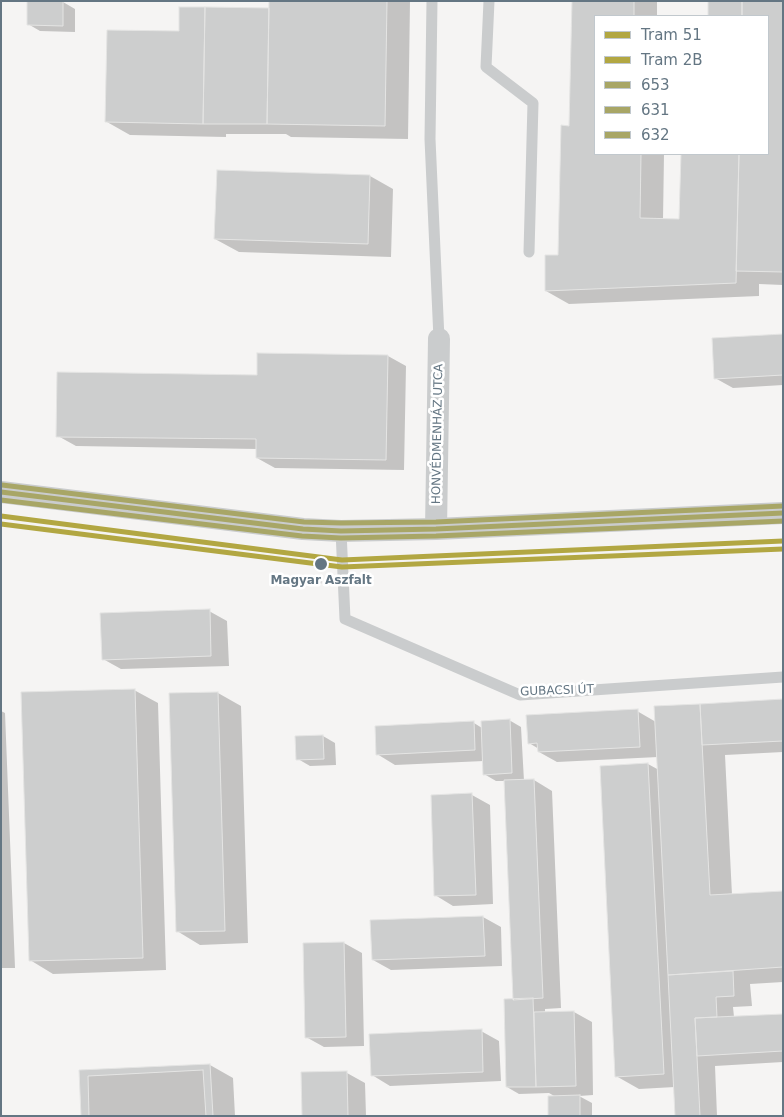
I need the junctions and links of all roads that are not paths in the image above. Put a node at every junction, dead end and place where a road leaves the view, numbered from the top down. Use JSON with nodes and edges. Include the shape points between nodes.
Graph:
{"nodes":[{"id":1,"x":432,"y":1,"type":"edge"},
{"id":2,"x":489,"y":1,"type":"edge"},
{"id":3,"x":529,"y":252,"type":"dead end"},
{"id":4,"x":439,"y":339,"type":"joint"},
{"id":5,"x":1,"y":492,"type":"edge"},
{"id":6,"x":783,"y":513,"type":"edge"},
{"id":7,"x":436,"y":529,"type":"junction"},
{"id":8,"x":341,"y":531,"type":"junction"},
{"id":9,"x":783,"y":677,"type":"edge"}],
"edges":[{"from":1,"to":4,"type":"lane","via":[[430,139]]},
{"from":2,"to":3,"type":"lane","via":[[486,67],[533,103]]},
{"from":4,"to":7,"type":"street","name":"HONVÉDMENHÁZ UTCA"},
{"from":5,"to":8,"type":"street"},
{"from":6,"to":7,"type":"street"},
{"from":7,"to":8,"type":"street"},
{"from":8,"to":9,"type":"lane","name":"GUBACSI ÚT","via":[[345,619],[520,695]]}]}
